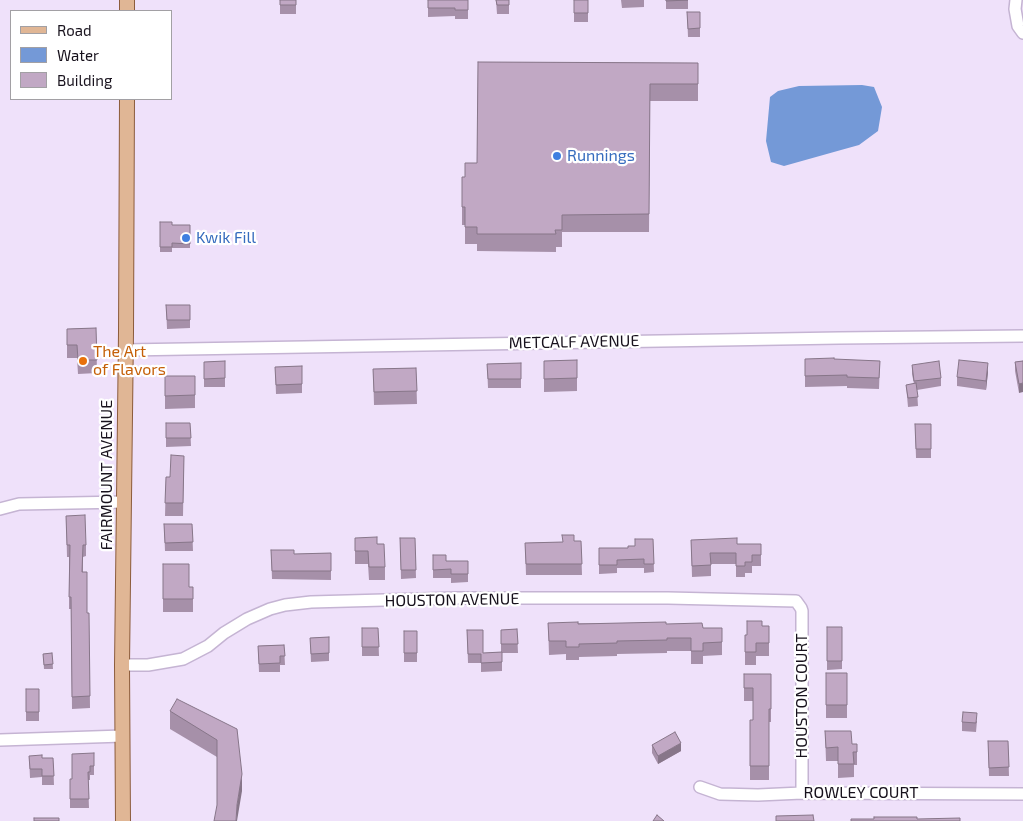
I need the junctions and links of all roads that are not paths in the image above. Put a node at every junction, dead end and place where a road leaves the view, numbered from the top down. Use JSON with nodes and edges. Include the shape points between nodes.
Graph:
{"nodes":[{"id":1,"x":1016,"y":0,"type":"edge"},
{"id":2,"x":1023,"y":33,"type":"edge"},
{"id":3,"x":127,"y":100,"type":"edge"},
{"id":4,"x":1023,"y":336,"type":"edge"},
{"id":5,"x":126,"y":350,"type":"junction"},
{"id":6,"x":124,"y":502,"type":"junction"},
{"id":7,"x":0,"y":509,"type":"edge"},
{"id":8,"x":796,"y":601,"type":"joint"},
{"id":9,"x":122,"y":665,"type":"junction"},
{"id":10,"x":123,"y":736,"type":"junction"},
{"id":11,"x":0,"y":740,"type":"edge"},
{"id":12,"x":700,"y":786,"type":"dead end"},
{"id":13,"x":802,"y":793,"type":"junction"},
{"id":14,"x":1023,"y":794,"type":"edge"},
{"id":15,"x":123,"y":821,"type":"edge"}],
"edges":[{"from":1,"to":2,"type":"street","via":[[1018,26]]},
{"from":3,"to":5,"type":"main road","name":"FAIRMOUNT AVENUE"},
{"from":4,"to":5,"type":"street","name":"METCALF AVENUE"},
{"from":5,"to":6,"type":"main road","name":"FAIRMOUNT AVENUE"},
{"from":6,"to":7,"type":"street","via":[[19,504]]},
{"from":6,"to":9,"type":"main road","name":"FAIRMOUNT AVENUE"},
{"from":8,"to":9,"type":"street","name":"HOUSTON AVENUE","via":[[457,598],[311,602],[285,605],[247,619],[183,659],[148,665]]},
{"from":8,"to":13,"type":"street","name":"HOUSTON COURT","via":[[802,611]]},
{"from":9,"to":10,"type":"main road","name":"FAIRMOUNT AVENUE"},
{"from":10,"to":11,"type":"street"},
{"from":10,"to":15,"type":"main road","name":"FAIRMOUNT AVENUE"},
{"from":12,"to":13,"type":"street","name":"ROWLEY COURT","via":[[720,794]]},
{"from":13,"to":14,"type":"street","name":"ROWLEY COURT"}]}
